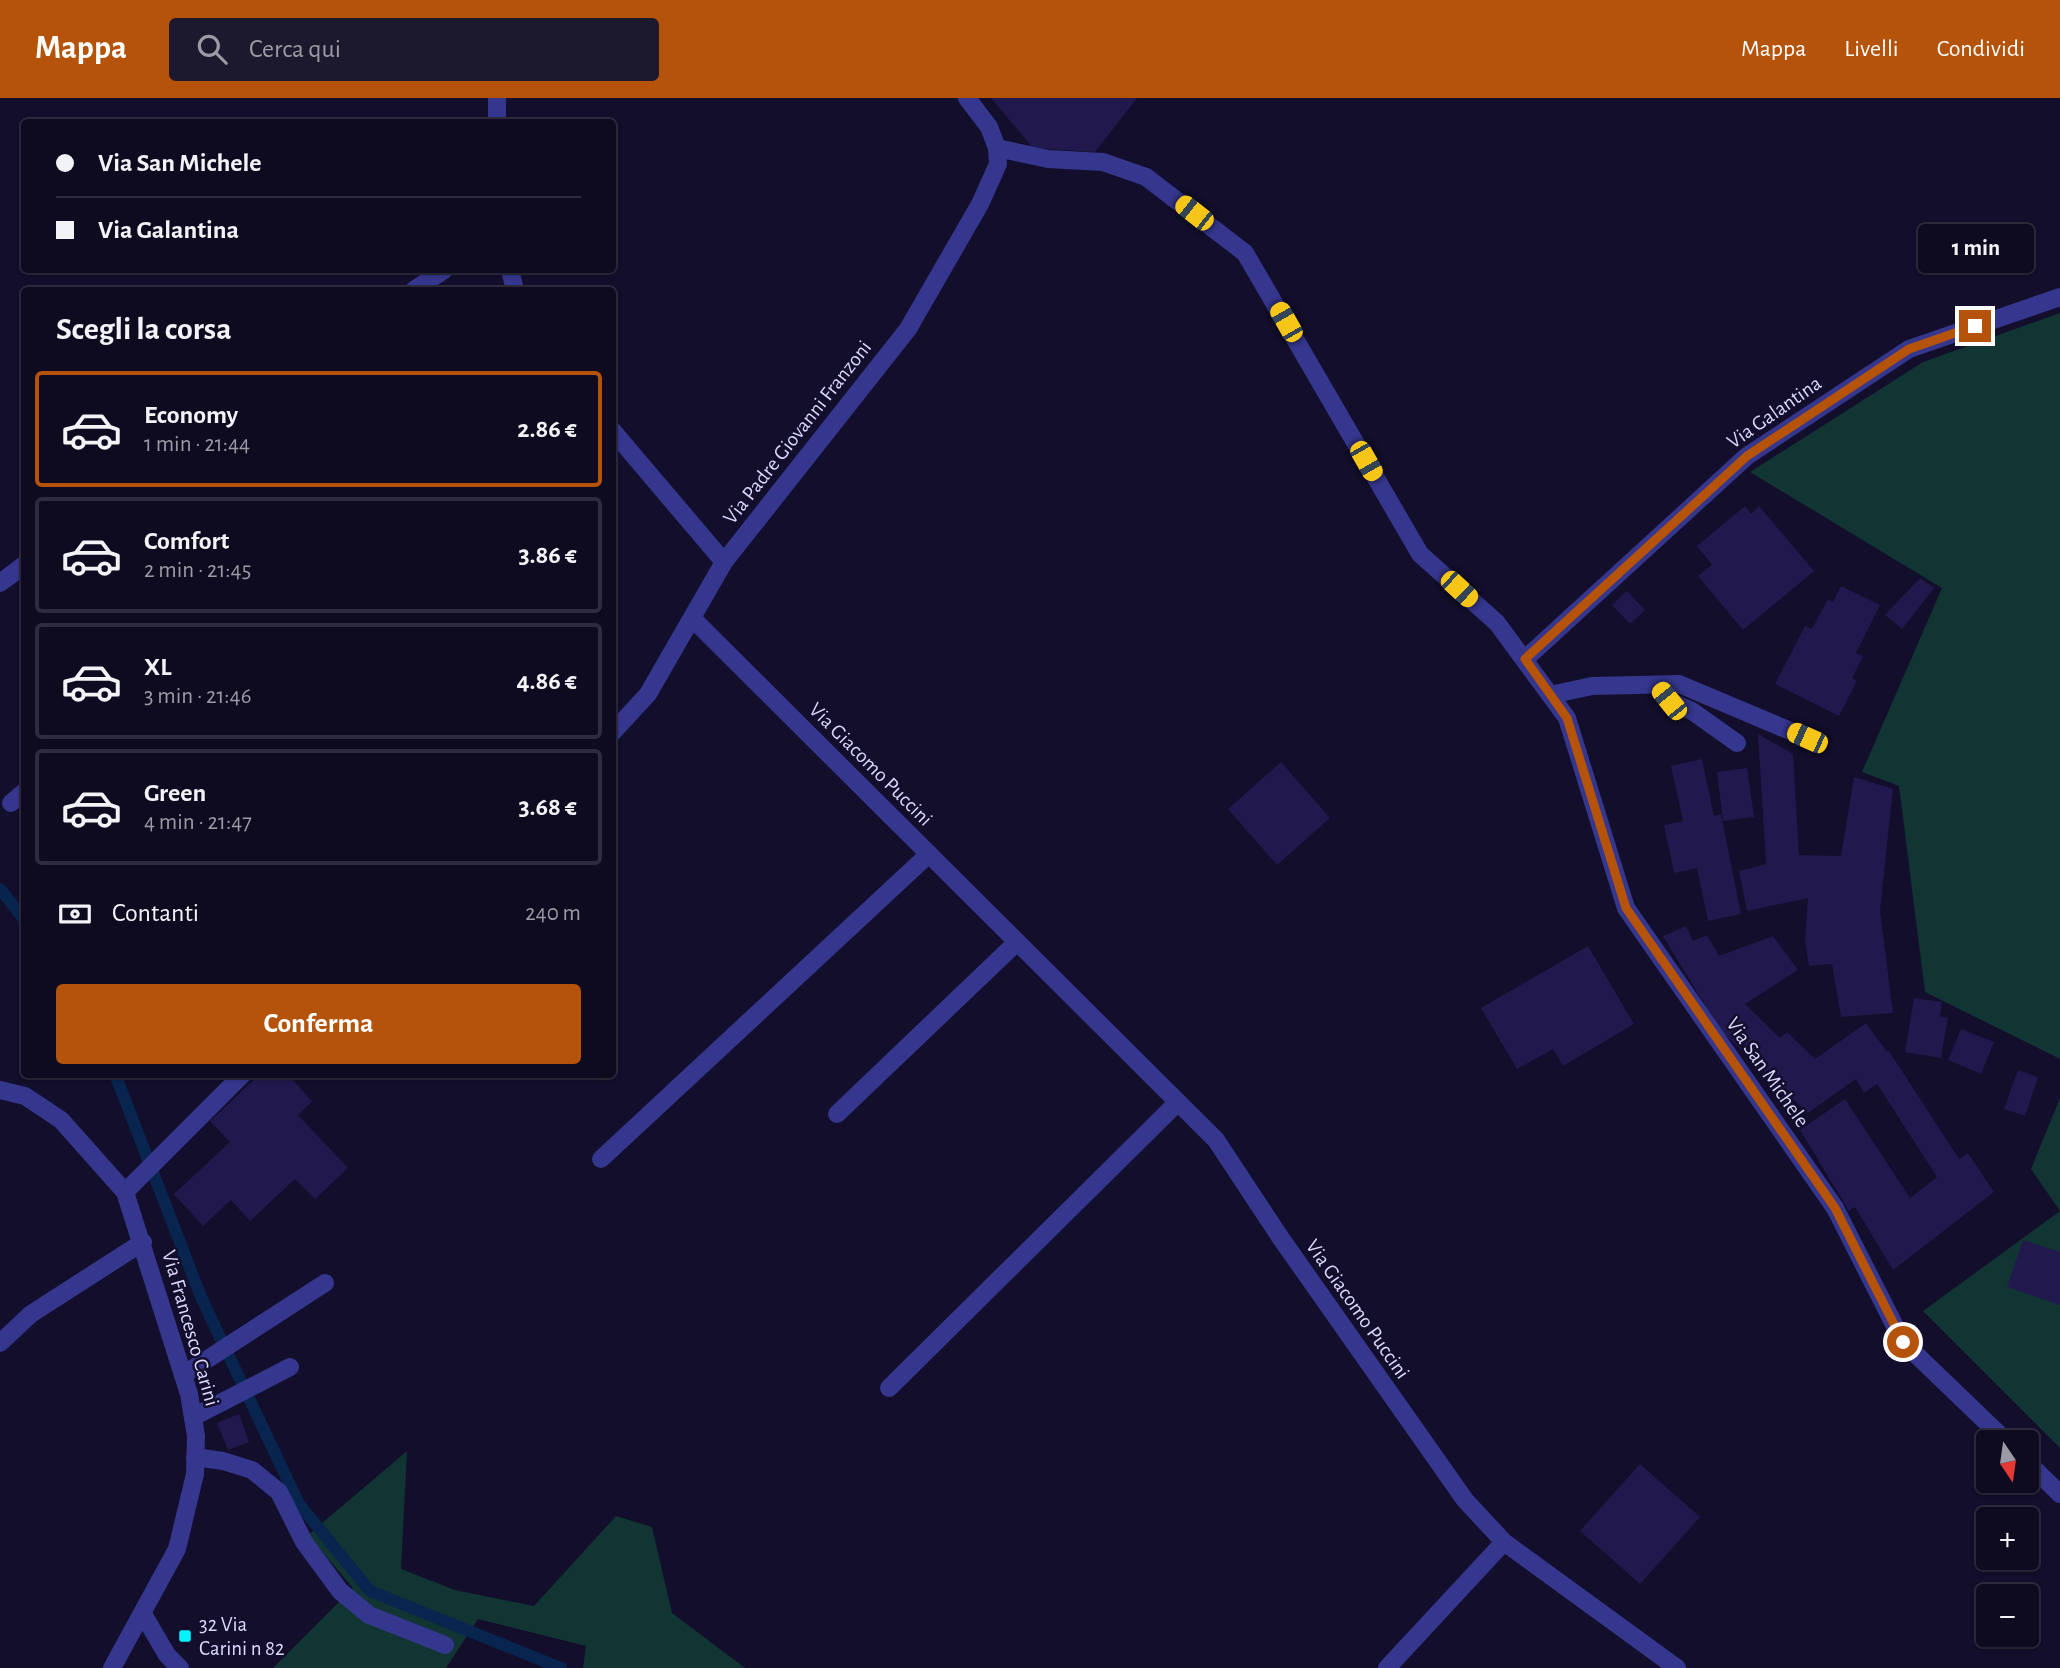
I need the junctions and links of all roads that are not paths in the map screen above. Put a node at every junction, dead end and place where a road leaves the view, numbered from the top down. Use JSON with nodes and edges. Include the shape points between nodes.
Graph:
{"nodes":[{"id":1,"x":497,"y":98,"type":"edge"},
{"id":2,"x":967,"y":98,"type":"edge"},
{"id":3,"x":497,"y":119,"type":"edge"},
{"id":4,"x":997,"y":148,"type":"junction"},
{"id":5,"x":440,"y":273,"type":"edge"},
{"id":6,"x":418,"y":287,"type":"edge"},
{"id":7,"x":2060,"y":297,"type":"edge"},
{"id":8,"x":616,"y":435,"type":"edge"},
{"id":9,"x":724,"y":562,"type":"junction"},
{"id":10,"x":21,"y":567,"type":"edge"},
{"id":11,"x":0,"y":583,"type":"edge"},
{"id":12,"x":693,"y":619,"type":"junction"},
{"id":13,"x":1525,"y":659,"type":"junction"},
{"id":14,"x":1657,"y":687,"type":"junction"},
{"id":15,"x":1550,"y":695,"type":"junction"},
{"id":16,"x":616,"y":729,"type":"edge"},
{"id":17,"x":1807,"y":738,"type":"dead end"},
{"id":18,"x":1737,"y":743,"type":"dead end"},
{"id":19,"x":929,"y":854,"type":"junction"},
{"id":20,"x":1017,"y":942,"type":"junction"},
{"id":21,"x":239,"y":1078,"type":"edge"},
{"id":22,"x":1,"y":1092,"type":"edge"},
{"id":23,"x":1178,"y":1101,"type":"junction"},
{"id":24,"x":837,"y":1114,"type":"dead end"},
{"id":25,"x":601,"y":1159,"type":"dead end"},
{"id":26,"x":130,"y":1187,"type":"junction"},
{"id":27,"x":144,"y":1242,"type":"junction"},
{"id":28,"x":325,"y":1283,"type":"dead end"},
{"id":29,"x":0,"y":1343,"type":"edge"},
{"id":30,"x":290,"y":1367,"type":"dead end"},
{"id":31,"x":183,"y":1375,"type":"junction"},
{"id":32,"x":889,"y":1388,"type":"dead end"},
{"id":33,"x":193,"y":1417,"type":"junction"},
{"id":34,"x":1995,"y":1430,"type":"edge"},
{"id":35,"x":195,"y":1457,"type":"junction"},
{"id":36,"x":2039,"y":1473,"type":"edge"},
{"id":37,"x":2060,"y":1493,"type":"edge"},
{"id":38,"x":1504,"y":1542,"type":"junction"},
{"id":39,"x":143,"y":1614,"type":"junction"},
{"id":40,"x":445,"y":1645,"type":"dead end"},
{"id":41,"x":112,"y":1668,"type":"edge"},
{"id":42,"x":180,"y":1668,"type":"edge"},
{"id":43,"x":1387,"y":1668,"type":"edge"},
{"id":44,"x":1677,"y":1668,"type":"edge"}],
"edges":[{"from":1,"to":3,"type":"street"},
{"from":2,"to":4,"type":"street","via":[[989,127]]},
{"from":4,"to":9,"type":"street","name":"Via Padre Giovanni Franzoni","via":[[998,164],[980,204],[908,329]]},
{"from":4,"to":13,"type":"street","name":"Via San Michele","via":[[1048,159],[1103,162],[1146,177],[1245,253],[1420,554],[1497,623]]},
{"from":5,"to":6,"type":"street"},
{"from":7,"to":13,"type":"street","name":"Via Galantina","via":[[1909,349],[1747,456]]},
{"from":8,"to":9,"type":"street"},
{"from":9,"to":12,"type":"street","name":"Via Padre Giovanni Franzoni"},
{"from":10,"to":11,"type":"street"},
{"from":12,"to":16,"type":"street","name":"Via Padre Giovanni Franzoni","via":[[648,694]]},
{"from":12,"to":19,"type":"street","name":"Via Giacomo Puccini"},
{"from":13,"to":15,"type":"street","name":"Via San Michele"},
{"from":14,"to":15,"type":"street","via":[[1592,686]]},
{"from":14,"to":17,"type":"street","via":[[1679,684],[1700,691]]},
{"from":14,"to":18,"type":"street","via":[[1669,701],[1692,711]]},
{"from":15,"to":34,"type":"street","name":"Via San Michele","via":[[1567,718],[1626,908],[1835,1208],[1903,1342]]},
{"from":19,"to":20,"type":"street","name":"Via Giacomo Puccini"},
{"from":19,"to":25,"type":"street"},
{"from":20,"to":23,"type":"street","name":"Via Giacomo Puccini"},
{"from":20,"to":24,"type":"street"},
{"from":21,"to":26,"type":"street"},
{"from":22,"to":26,"type":"street","name":"Via Francesco Carini","via":[[25,1096],[61,1120]]},
{"from":23,"to":32,"type":"street"},
{"from":23,"to":38,"type":"street","name":"Via Giacomo Puccini","via":[[1216,1140],[1465,1500]]},
{"from":26,"to":27,"type":"street","name":"Via Francesco Carini"},
{"from":27,"to":29,"type":"street","via":[[31,1314]]},
{"from":27,"to":31,"type":"street","name":"Via Francesco Carini"},
{"from":28,"to":31,"type":"street"},
{"from":30,"to":33,"type":"street"},
{"from":31,"to":33,"type":"street","name":"Via Francesco Carini"},
{"from":33,"to":35,"type":"street","name":"Via Francesco Carini"},
{"from":35,"to":39,"type":"street","name":"Via Francesco Carini","via":[[188,1512],[177,1549]]},
{"from":35,"to":40,"type":"street","via":[[252,1470],[279,1492],[304,1542],[340,1591],[369,1615]]},
{"from":36,"to":37,"type":"street"},
{"from":38,"to":43,"type":"street"},
{"from":38,"to":44,"type":"street","name":"Via Giacomo Puccini"},
{"from":39,"to":41,"type":"street","name":"Via Francesco Carini"},
{"from":39,"to":42,"type":"street"}]}
